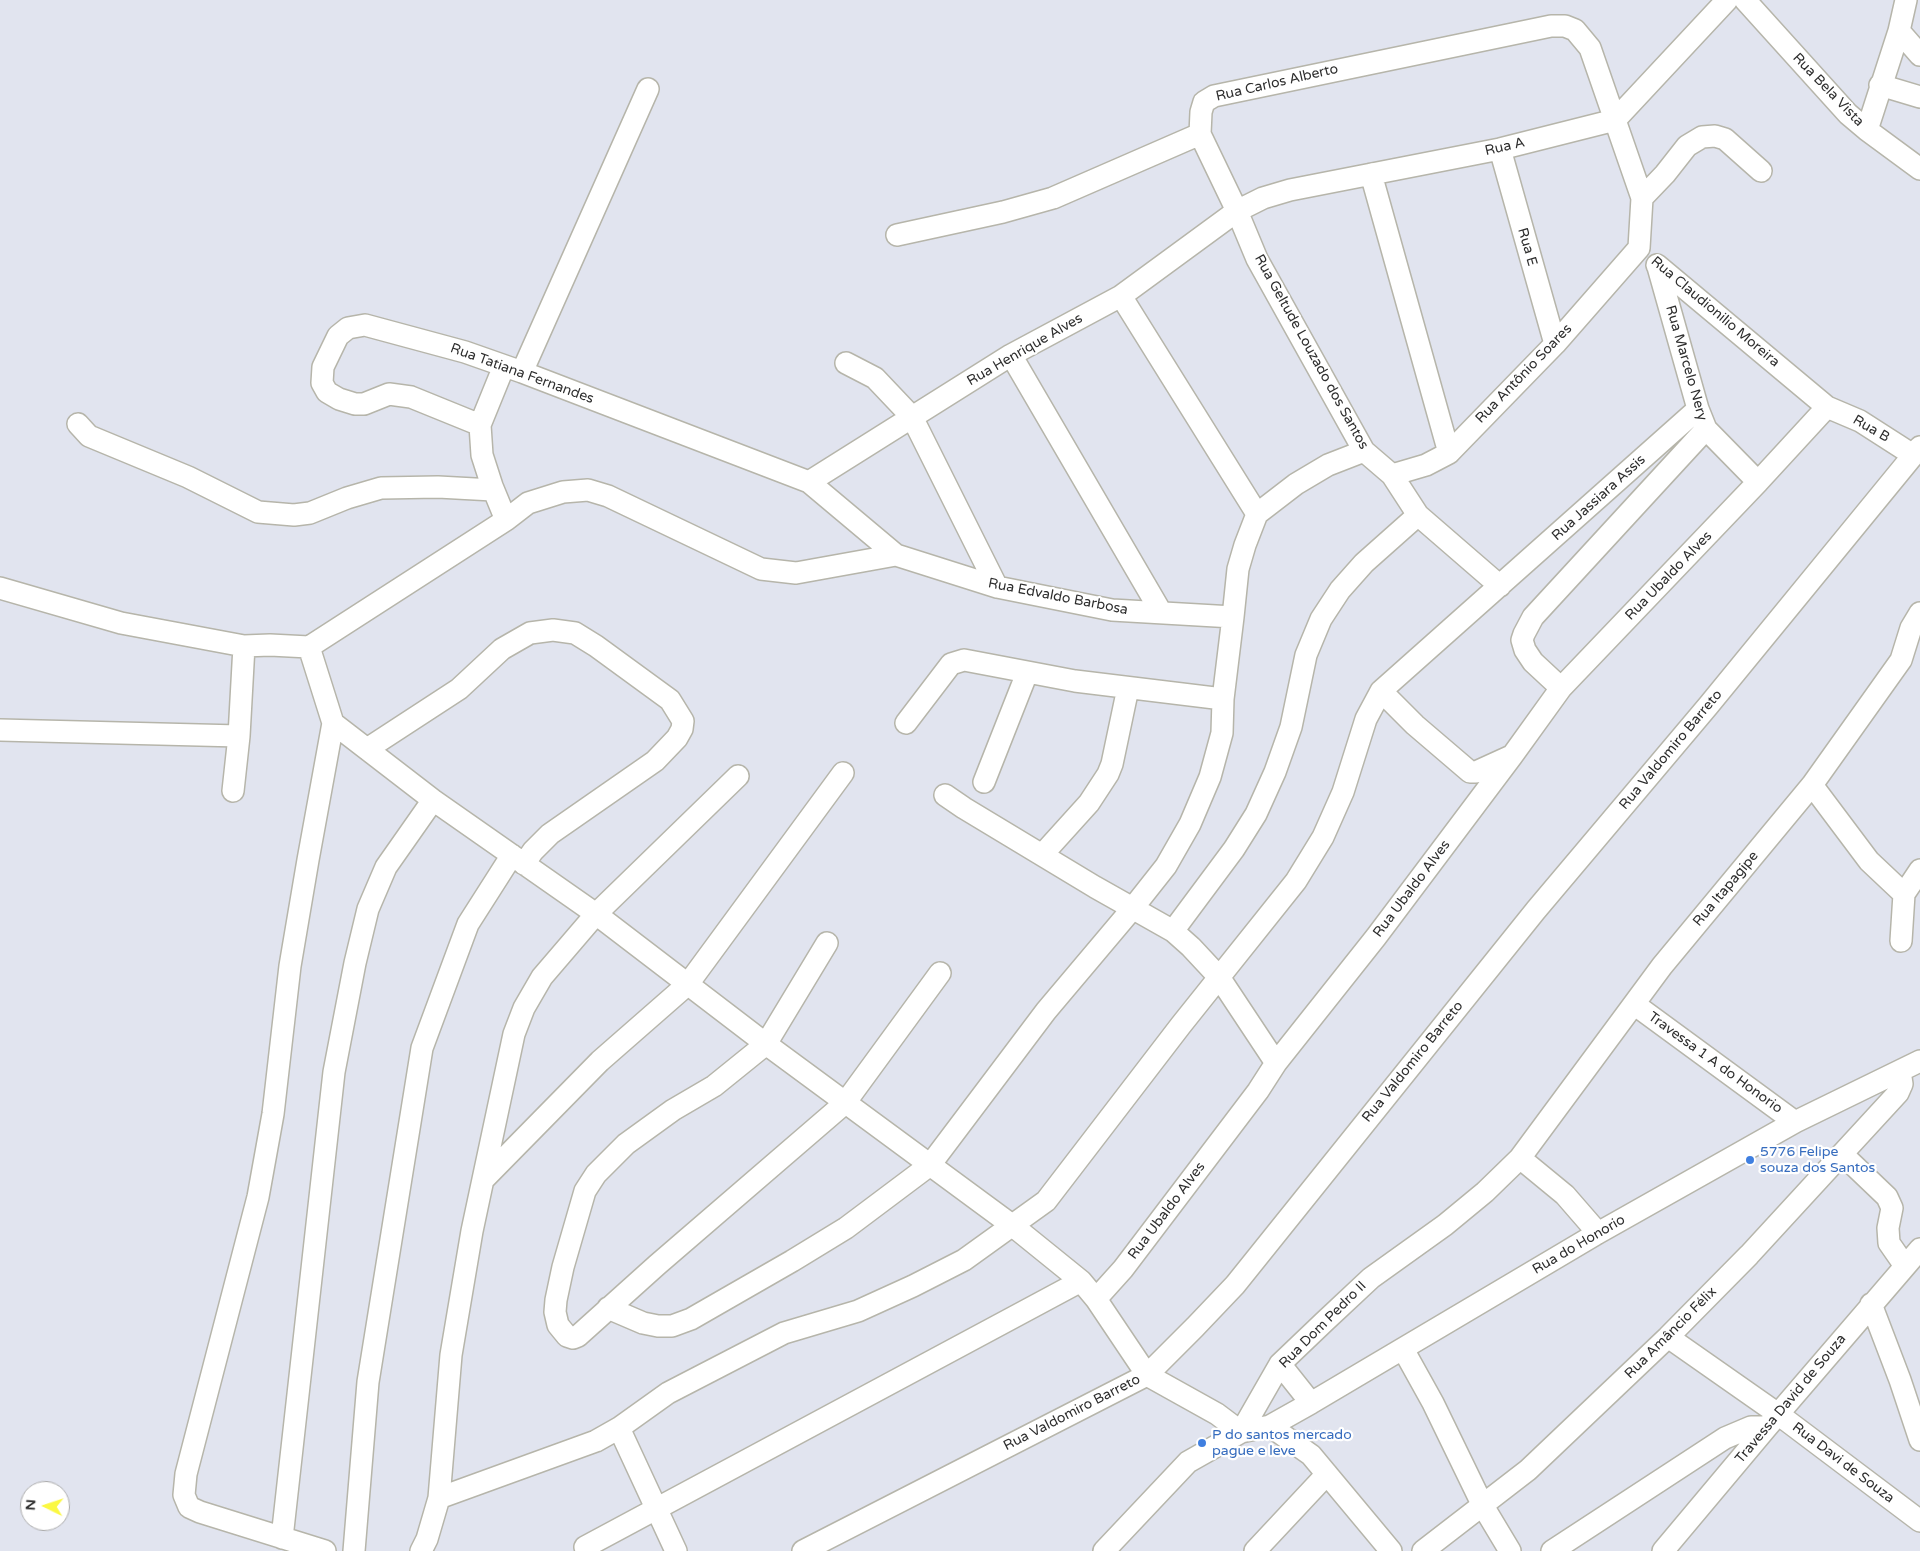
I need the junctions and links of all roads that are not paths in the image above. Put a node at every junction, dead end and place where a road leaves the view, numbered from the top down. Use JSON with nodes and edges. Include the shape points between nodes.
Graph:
{"nodes":[{"id":1,"x":1727,"y":0,"type":"edge"},
{"id":2,"x":1744,"y":0,"type":"edge"},
{"id":3,"x":1906,"y":0,"type":"edge"},
{"id":4,"x":1551,"y":26,"type":"joint"},
{"id":5,"x":1899,"y":31,"type":"junction"},
{"id":6,"x":1920,"y":54,"type":"edge"},
{"id":7,"x":1880,"y":85,"type":"junction"},
{"id":8,"x":648,"y":89,"type":"dead end"},
{"id":9,"x":1920,"y":97,"type":"edge"},
{"id":10,"x":1615,"y":120,"type":"junction"},
{"id":11,"x":1867,"y":130,"type":"junction"},
{"id":12,"x":1200,"y":134,"type":"junction"},
{"id":13,"x":1500,"y":149,"type":"junction"},
{"id":14,"x":1920,"y":169,"type":"edge"},
{"id":15,"x":1761,"y":171,"type":"dead end"},
{"id":16,"x":1371,"y":174,"type":"junction"},
{"id":17,"x":1642,"y":198,"type":"junction"},
{"id":18,"x":1237,"y":211,"type":"junction"},
{"id":19,"x":897,"y":235,"type":"dead end"},
{"id":20,"x":1639,"y":248,"type":"junction"},
{"id":21,"x":1658,"y":267,"type":"junction"},
{"id":22,"x":1121,"y":296,"type":"junction"},
{"id":23,"x":1555,"y":344,"type":"junction"},
{"id":24,"x":1011,"y":355,"type":"junction"},
{"id":25,"x":846,"y":363,"type":"dead end"},
{"id":26,"x":513,"y":369,"type":"junction"},
{"id":27,"x":1827,"y":406,"type":"junction"},
{"id":28,"x":1698,"y":409,"type":"junction"},
{"id":29,"x":912,"y":417,"type":"junction"},
{"id":30,"x":78,"y":424,"type":"dead end"},
{"id":31,"x":480,"y":425,"type":"junction"},
{"id":32,"x":1706,"y":429,"type":"junction"},
{"id":33,"x":1364,"y":451,"type":"junction"},
{"id":34,"x":1917,"y":451,"type":"edge"},
{"id":35,"x":1449,"y":453,"type":"junction"},
{"id":36,"x":1392,"y":475,"type":"junction"},
{"id":37,"x":809,"y":482,"type":"junction"},
{"id":38,"x":1752,"y":488,"type":"junction"},
{"id":39,"x":493,"y":490,"type":"junction"},
{"id":40,"x":1257,"y":514,"type":"junction"},
{"id":41,"x":1418,"y":515,"type":"junction"},
{"id":42,"x":506,"y":520,"type":"junction"},
{"id":43,"x":896,"y":555,"type":"junction"},
{"id":44,"x":1500,"y":586,"type":"junction"},
{"id":45,"x":997,"y":587,"type":"junction"},
{"id":46,"x":0,"y":588,"type":"edge"},
{"id":47,"x":1161,"y":612,"type":"junction"},
{"id":48,"x":1920,"y":613,"type":"edge"},
{"id":49,"x":1233,"y":617,"type":"junction"},
{"id":50,"x":244,"y":646,"type":"junction"},
{"id":51,"x":309,"y":647,"type":"junction"},
{"id":52,"x":1911,"y":656,"type":"edge"},
{"id":53,"x":1027,"y":673,"type":"junction"},
{"id":54,"x":1128,"y":688,"type":"junction"},
{"id":55,"x":1561,"y":688,"type":"junction"},
{"id":56,"x":1381,"y":692,"type":"junction"},
{"id":57,"x":1223,"y":699,"type":"junction"},
{"id":58,"x":333,"y":723,"type":"junction"},
{"id":59,"x":906,"y":723,"type":"dead end"},
{"id":60,"x":0,"y":730,"type":"edge"},
{"id":61,"x":238,"y":736,"type":"junction"},
{"id":62,"x":367,"y":749,"type":"junction"},
{"id":63,"x":1512,"y":756,"type":"junction"},
{"id":64,"x":843,"y":773,"type":"dead end"},
{"id":65,"x":738,"y":776,"type":"dead end"},
{"id":66,"x":984,"y":782,"type":"dead end"},
{"id":67,"x":1812,"y":785,"type":"junction"},
{"id":68,"x":233,"y":791,"type":"dead end"},
{"id":69,"x":945,"y":794,"type":"dead end"},
{"id":70,"x":433,"y":800,"type":"junction"},
{"id":71,"x":1042,"y":855,"type":"junction"},
{"id":72,"x":518,"y":860,"type":"junction"},
{"id":73,"x":1920,"y":870,"type":"edge"},
{"id":74,"x":1904,"y":894,"type":"junction"},
{"id":75,"x":1132,"y":909,"type":"junction"},
{"id":76,"x":596,"y":914,"type":"junction"},
{"id":77,"x":1173,"y":931,"type":"junction"},
{"id":78,"x":1901,"y":941,"type":"dead end"},
{"id":79,"x":827,"y":943,"type":"dead end"},
{"id":80,"x":940,"y":972,"type":"dead end"},
{"id":81,"x":1219,"y":977,"type":"junction"},
{"id":82,"x":688,"y":984,"type":"junction"},
{"id":83,"x":1634,"y":1004,"type":"junction"},
{"id":84,"x":766,"y":1044,"type":"junction"},
{"id":85,"x":1920,"y":1060,"type":"edge"},
{"id":86,"x":1276,"y":1063,"type":"junction"},
{"id":87,"x":1900,"y":1071,"type":"junction"},
{"id":88,"x":1856,"y":1092,"type":"junction"},
{"id":89,"x":845,"y":1103,"type":"junction"},
{"id":90,"x":1873,"y":1119,"type":"junction"},
{"id":91,"x":1795,"y":1122,"type":"junction"},
{"id":92,"x":1842,"y":1154,"type":"junction"},
{"id":93,"x":1520,"y":1158,"type":"junction"},
{"id":94,"x":930,"y":1165,"type":"junction"},
{"id":95,"x":483,"y":1180,"type":"junction"},
{"id":96,"x":1013,"y":1226,"type":"junction"},
{"id":97,"x":1598,"y":1233,"type":"junction"},
{"id":98,"x":1920,"y":1249,"type":"edge"},
{"id":99,"x":1905,"y":1266,"type":"junction"},
{"id":100,"x":1081,"y":1281,"type":"junction"},
{"id":101,"x":1096,"y":1299,"type":"junction"},
{"id":102,"x":1871,"y":1304,"type":"junction"},
{"id":103,"x":608,"y":1308,"type":"junction"},
{"id":104,"x":1668,"y":1337,"type":"junction"},
{"id":105,"x":1403,"y":1349,"type":"junction"},
{"id":106,"x":1280,"y":1364,"type":"junction"},
{"id":107,"x":1147,"y":1375,"type":"junction"},
{"id":108,"x":1311,"y":1403,"type":"junction"},
{"id":109,"x":1772,"y":1420,"type":"junction"},
{"id":110,"x":1270,"y":1426,"type":"junction"},
{"id":111,"x":619,"y":1428,"type":"junction"},
{"id":112,"x":1241,"y":1432,"type":"junction"},
{"id":113,"x":1920,"y":1440,"type":"edge"},
{"id":114,"x":1327,"y":1474,"type":"junction"},
{"id":115,"x":439,"y":1498,"type":"junction"},
{"id":116,"x":1483,"y":1506,"type":"junction"},
{"id":117,"x":657,"y":1509,"type":"junction"},
{"id":118,"x":1920,"y":1521,"type":"edge"},
{"id":119,"x":282,"y":1538,"type":"junction"},
{"id":120,"x":832,"y":1544,"type":"edge"},
{"id":121,"x":585,"y":1547,"type":"dead end"},
{"id":122,"x":326,"y":1551,"type":"edge"},
{"id":123,"x":354,"y":1551,"type":"edge"},
{"id":124,"x":421,"y":1551,"type":"edge"},
{"id":125,"x":676,"y":1551,"type":"edge"},
{"id":126,"x":803,"y":1551,"type":"edge"},
{"id":127,"x":1104,"y":1551,"type":"edge"},
{"id":128,"x":1255,"y":1551,"type":"edge"},
{"id":129,"x":1391,"y":1551,"type":"edge"},
{"id":130,"x":1423,"y":1551,"type":"edge"},
{"id":131,"x":1510,"y":1551,"type":"edge"},
{"id":132,"x":1552,"y":1551,"type":"edge"},
{"id":133,"x":1663,"y":1551,"type":"edge"}],
"edges":[{"from":1,"to":10,"type":"street"},
{"from":2,"to":11,"type":"street","name":"Rua Bela Vista","via":[[1848,114]]},
{"from":3,"to":5,"type":"street"},
{"from":4,"to":10,"type":"street","name":"Rua Claudionilio Moreira","via":[[1575,30],[1590,48]]},
{"from":4,"to":12,"type":"street","name":"Rua Carlos Alberto","via":[[1214,96],[1204,102],[1200,112]]},
{"from":5,"to":6,"type":"street"},
{"from":5,"to":7,"type":"street"},
{"from":7,"to":9,"type":"street"},
{"from":7,"to":11,"type":"street"},
{"from":8,"to":26,"type":"street"},
{"from":10,"to":13,"type":"street","name":"Rua A"},
{"from":10,"to":17,"type":"street","name":"Rua Claudionilio Moreira"},
{"from":11,"to":14,"type":"street","name":"Rua Bela Vista"},
{"from":12,"to":18,"type":"street","name":"Rua Geltude Louzado dos Santos"},
{"from":12,"to":19,"type":"street","via":[[1053,198]]},
{"from":13,"to":16,"type":"street","name":"Rua A"},
{"from":13,"to":23,"type":"street","name":"Rua E"},
{"from":15,"to":17,"type":"street","via":[[1724,139],[1702,137],[1688,146]]},
{"from":16,"to":18,"type":"street","name":"Rua A","via":[[1290,190]]},
{"from":16,"to":35,"type":"street"},
{"from":17,"to":20,"type":"street","name":"Rua Claudionilio Moreira"},
{"from":18,"to":22,"type":"street","name":"Rua Henrique Alves"},
{"from":18,"to":33,"type":"street","name":"Rua Geltude Louzado dos Santos","via":[[1257,259]]},
{"from":20,"to":21,"type":"street","name":"Rua Claudionilio Moreira"},
{"from":20,"to":23,"type":"street","name":"Rua Antônio Soares"},
{"from":21,"to":27,"type":"street","name":"Rua Claudionilio Moreira"},
{"from":21,"to":28,"type":"street","name":"Rua Marcelo Nery"},
{"from":22,"to":24,"type":"street","name":"Rua Henrique Alves"},
{"from":22,"to":40,"type":"street"},
{"from":23,"to":35,"type":"street","name":"Rua Antônio Soares"},
{"from":24,"to":29,"type":"street","name":"Rua Henrique Alves"},
{"from":24,"to":47,"type":"street"},
{"from":25,"to":29,"type":"street","via":[[875,378]]},
{"from":26,"to":31,"type":"street"},
{"from":26,"to":31,"type":"street","name":"Rua Tatiana Fernandes","via":[[465,352],[365,325],[348,328],[338,336],[323,367],[322,383],[326,392],[355,404],[394,394],[411,397]]},
{"from":26,"to":37,"type":"street","name":"Rua Tatiana Fernandes"},
{"from":27,"to":34,"type":"street","name":"Rua B"},
{"from":27,"to":38,"type":"street","name":"Rua Ubaldo Alves"},
{"from":28,"to":32,"type":"street","name":"Rua Marcelo Nery"},
{"from":28,"to":44,"type":"street","name":"Rua Jassiara Assis"},
{"from":29,"to":37,"type":"street","name":"Rua Henrique Alves"},
{"from":29,"to":45,"type":"street"},
{"from":30,"to":39,"type":"street","via":[[89,436],[188,477],[258,512],[294,516],[310,513],[381,488]]},
{"from":31,"to":39,"type":"street","via":[[482,455]]},
{"from":32,"to":38,"type":"street","name":"Rua Marcelo Nery"},
{"from":32,"to":55,"type":"street","via":[[1533,617],[1522,640],[1525,650]]},
{"from":33,"to":36,"type":"street","name":"Rua Geltude Louzado dos Santos"},
{"from":33,"to":40,"type":"street","via":[[1328,465],[1296,484]]},
{"from":34,"to":107,"type":"street","name":"Rua Valdomiro Barreto","via":[[1536,910],[1235,1285]]},
{"from":35,"to":36,"type":"street","name":"Rua Antônio Soares","via":[[1426,466]]},
{"from":36,"to":41,"type":"street","name":"Rua Geltude Louzado dos Santos"},
{"from":37,"to":43,"type":"street","name":"Rua Tatiana Fernandes"},
{"from":38,"to":55,"type":"street","name":"Rua Ubaldo Alves"},
{"from":39,"to":42,"type":"street"},
{"from":40,"to":49,"type":"street","via":[[1238,569]]},
{"from":41,"to":44,"type":"street","name":"Rua Geltude Louzado dos Santos"},
{"from":41,"to":77,"type":"street","via":[[1364,563],[1340,590],[1321,620],[1306,655],[1292,727],[1256,814]]},
{"from":42,"to":43,"type":"street","via":[[528,503],[563,492],[588,490],[608,496],[761,569],[796,573]]},
{"from":42,"to":51,"type":"street"},
{"from":43,"to":45,"type":"street","name":"Rua Edvaldo Barbosa"},
{"from":44,"to":56,"type":"street","name":"Rua Jassiara Assis"},
{"from":45,"to":47,"type":"street","name":"Rua Edvaldo Barbosa","via":[[1112,610]]},
{"from":46,"to":50,"type":"street","via":[[121,623]]},
{"from":47,"to":49,"type":"street","name":"Rua Edvaldo Barbosa"},
{"from":48,"to":52,"type":"street","name":"Rua Itapagipe","via":[[1911,628]]},
{"from":49,"to":57,"type":"street"},
{"from":50,"to":51,"type":"street"},
{"from":50,"to":61,"type":"street"},
{"from":51,"to":58,"type":"street"},
{"from":52,"to":67,"type":"street","name":"Rua Itapagipe"},
{"from":53,"to":54,"type":"street"},
{"from":53,"to":59,"type":"street","via":[[964,660],[951,664]]},
{"from":53,"to":66,"type":"street"},
{"from":54,"to":57,"type":"street"},
{"from":54,"to":71,"type":"street","via":[[1108,774],[1089,803]]},
{"from":55,"to":63,"type":"street","name":"Rua Ubaldo Alves"},
{"from":56,"to":63,"type":"street","via":[[1470,772]]},
{"from":56,"to":81,"type":"street","name":"Rua Jassiara Assis","via":[[1366,719],[1343,792],[1323,838],[1296,881]]},
{"from":57,"to":75,"type":"street","via":[[1222,733],[1210,776],[1190,824],[1166,866]]},
{"from":58,"to":62,"type":"street"},
{"from":58,"to":119,"type":"street","via":[[290,966],[273,1114],[258,1197],[186,1474],[184,1495],[189,1506],[200,1512]]},
{"from":60,"to":61,"type":"street"},
{"from":61,"to":68,"type":"street"},
{"from":62,"to":70,"type":"street"},
{"from":62,"to":72,"type":"street","via":[[460,689],[502,649],[530,633],[552,630],[575,633],[670,700],[683,721],[682,729],[656,761]]},
{"from":63,"to":86,"type":"street","name":"Rua Ubaldo Alves"},
{"from":64,"to":82,"type":"street"},
{"from":65,"to":76,"type":"street"},
{"from":67,"to":74,"type":"street","via":[[1869,861]]},
{"from":67,"to":83,"type":"street","name":"Rua Itapagipe"},
{"from":69,"to":71,"type":"street"},
{"from":70,"to":72,"type":"street"},
{"from":70,"to":119,"type":"street","via":[[386,867],[368,909],[355,963],[334,1072]]},
{"from":71,"to":75,"type":"street"},
{"from":72,"to":76,"type":"street"},
{"from":72,"to":123,"type":"street","via":[[468,924],[422,1048],[368,1382]]},
{"from":73,"to":74,"type":"street"},
{"from":74,"to":78,"type":"street"},
{"from":75,"to":77,"type":"street"},
{"from":75,"to":94,"type":"street","via":[[1046,1011]]},
{"from":76,"to":82,"type":"street"},
{"from":76,"to":95,"type":"street","via":[[542,977],[524,1008],[514,1034]]},
{"from":77,"to":81,"type":"street"},
{"from":79,"to":84,"type":"street"},
{"from":80,"to":89,"type":"street"},
{"from":81,"to":86,"type":"street"},
{"from":81,"to":96,"type":"street","name":"Rua Jassiara Assis","via":[[1046,1201]]},
{"from":82,"to":84,"type":"street"},
{"from":82,"to":95,"type":"street","via":[[600,1061]]},
{"from":83,"to":91,"type":"street","name":"Travessa 1 A do Honorio"},
{"from":83,"to":93,"type":"street","name":"Rua Itapagipe"},
{"from":84,"to":89,"type":"street"},
{"from":84,"to":103,"type":"street","via":[[714,1086],[626,1144],[596,1174],[585,1191],[563,1267],[556,1318],[567,1336],[573,1338]]},
{"from":85,"to":87,"type":"street","name":"Rua do Honorio"},
{"from":86,"to":101,"type":"street","name":"Rua Ubaldo Alves","via":[[1123,1269]]},
{"from":87,"to":88,"type":"street","name":"Rua do Honorio"},
{"from":87,"to":90,"type":"street","name":"Rua Amâncio Félix","via":[[1902,1084],[1898,1093]]},
{"from":88,"to":90,"type":"street"},
{"from":88,"to":91,"type":"street","name":"Rua do Honorio"},
{"from":89,"to":94,"type":"street"},
{"from":89,"to":103,"type":"street"},
{"from":90,"to":92,"type":"street","name":"Rua Amâncio Félix"},
{"from":91,"to":97,"type":"street","name":"Rua do Honorio"},
{"from":92,"to":99,"type":"street","via":[[1887,1197],[1892,1208],[1889,1243]]},
{"from":92,"to":104,"type":"street","name":"Rua Amâncio Félix"},
{"from":93,"to":97,"type":"street","via":[[1565,1195]]},
{"from":93,"to":106,"type":"street","name":"Rua Dom Pedro II","via":[[1445,1225],[1371,1278]]},
{"from":94,"to":96,"type":"street"},
{"from":94,"to":103,"type":"street","via":[[846,1228],[691,1319],[672,1326],[658,1326]]},
{"from":95,"to":115,"type":"street","via":[[451,1355]]},
{"from":96,"to":100,"type":"street"},
{"from":96,"to":111,"type":"street","name":"Rua Jassiara Assis","via":[[964,1260],[914,1286],[858,1310],[784,1333],[705,1372],[668,1392]]},
{"from":97,"to":105,"type":"street","name":"Rua do Honorio"},
{"from":98,"to":99,"type":"street","name":"Travessa David de Souza"},
{"from":99,"to":102,"type":"street","name":"Travessa David de Souza"},
{"from":100,"to":101,"type":"street"},
{"from":100,"to":117,"type":"street"},
{"from":101,"to":107,"type":"street"},
{"from":102,"to":109,"type":"street","name":"Travessa David de Souza"},
{"from":102,"to":113,"type":"street"},
{"from":104,"to":109,"type":"street","name":"Rua Davi de Souza"},
{"from":104,"to":116,"type":"street","name":"Rua Amâncio Félix","via":[[1528,1470]]},
{"from":105,"to":108,"type":"street","name":"Rua do Honorio"},
{"from":105,"to":116,"type":"street"},
{"from":106,"to":108,"type":"street"},
{"from":106,"to":112,"type":"street","name":"Rua Dom Pedro II"},
{"from":107,"to":112,"type":"street","via":[[1217,1414]]},
{"from":107,"to":120,"type":"street","name":"Rua Valdomiro Barreto"},
{"from":108,"to":110,"type":"street","name":"Rua do Honorio"},
{"from":109,"to":118,"type":"street","name":"Rua Davi de Souza"},
{"from":109,"to":132,"type":"street","via":[[1725,1438]]},
{"from":109,"to":133,"type":"street","name":"Travessa David de Souza"},
{"from":110,"to":112,"type":"street","name":"Rua do Honorio"},
{"from":110,"to":114,"type":"street","via":[[1311,1454]]},
{"from":111,"to":115,"type":"street","name":"Rua Jassiara Assis","via":[[596,1441]]},
{"from":111,"to":117,"type":"street"},
{"from":112,"to":127,"type":"street","via":[[1188,1462]]},
{"from":114,"to":128,"type":"street"},
{"from":114,"to":129,"type":"street"},
{"from":115,"to":124,"type":"street"},
{"from":116,"to":130,"type":"street","name":"Rua Amâncio Félix"},
{"from":116,"to":131,"type":"street"},
{"from":117,"to":121,"type":"street"},
{"from":117,"to":125,"type":"street"},
{"from":119,"to":122,"type":"street"},
{"from":120,"to":126,"type":"street","name":"Rua Valdomiro Barreto"}]}
